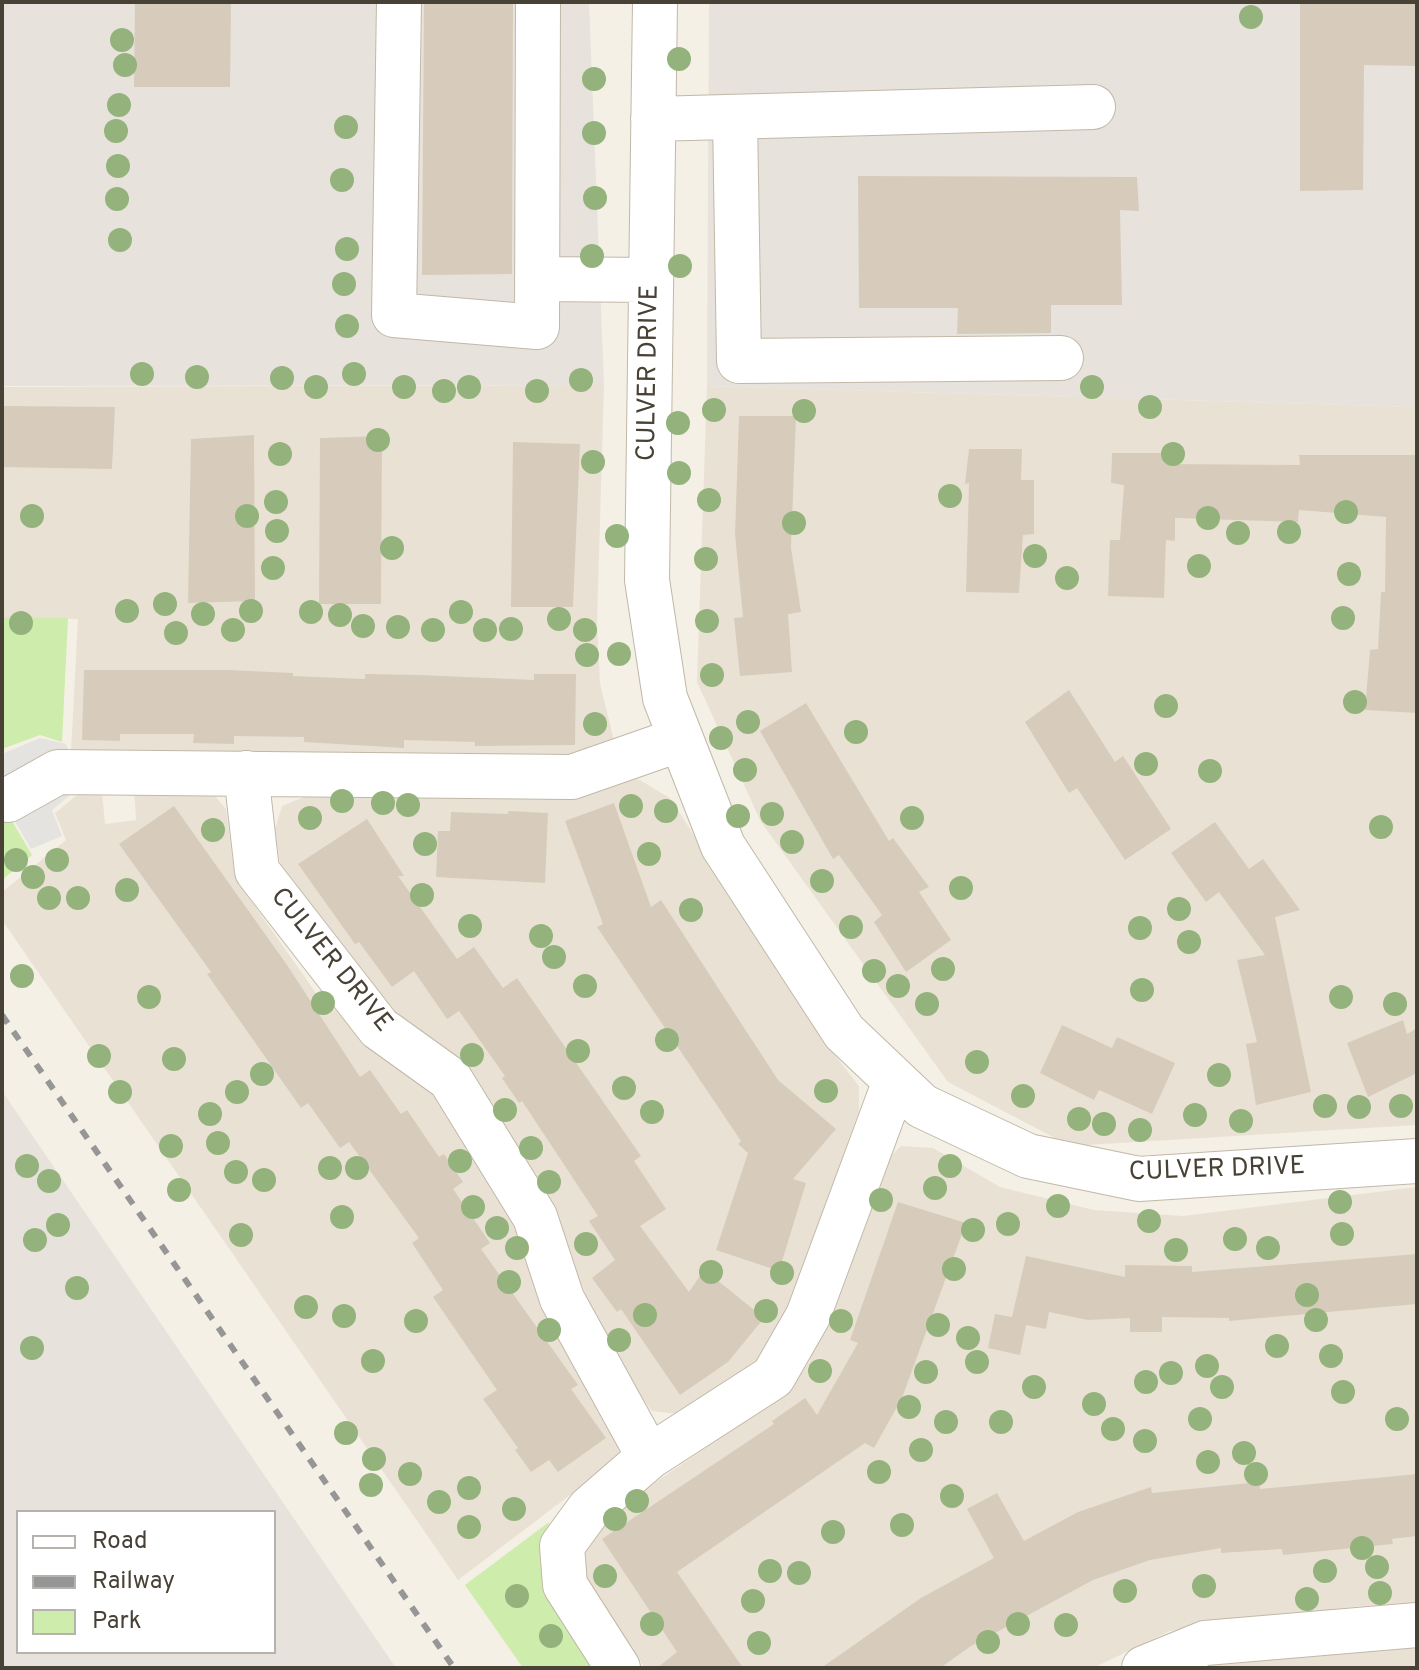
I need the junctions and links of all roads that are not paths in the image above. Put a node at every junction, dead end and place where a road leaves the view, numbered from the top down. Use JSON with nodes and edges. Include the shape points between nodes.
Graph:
{"nodes":[{"id":1,"x":399,"y":2,"type":"edge"},
{"id":2,"x":538,"y":2,"type":"edge"},
{"id":3,"x":655,"y":2,"type":"edge"},
{"id":4,"x":1093,"y":107,"type":"dead end"},
{"id":5,"x":735,"y":117,"type":"junction"},
{"id":6,"x":653,"y":119,"type":"junction"},
{"id":7,"x":537,"y":279,"type":"junction"},
{"id":8,"x":651,"y":280,"type":"junction"},
{"id":9,"x":1061,"y":358,"type":"dead end"},
{"id":10,"x":681,"y":739,"type":"junction"},
{"id":11,"x":246,"y":773,"type":"junction"},
{"id":12,"x":8,"y":800,"type":"dead end"},
{"id":13,"x":895,"y":1081,"type":"junction"},
{"id":14,"x":1417,"y":1161,"type":"edge"},
{"id":15,"x":649,"y":1457,"type":"junction"},
{"id":16,"x":1417,"y":1625,"type":"edge"},
{"id":17,"x":618,"y":1668,"type":"edge"},
{"id":18,"x":1144,"y":1668,"type":"edge"}],
"edges":[{"from":1,"to":7,"type":"street","via":[[394,315],[537,327]]},
{"from":2,"to":7,"type":"street"},
{"from":3,"to":6,"type":"street","name":"CULVER DRIVE"},
{"from":4,"to":5,"type":"street"},
{"from":5,"to":6,"type":"street"},
{"from":5,"to":9,"type":"street","via":[[739,361]]},
{"from":6,"to":8,"type":"street","name":"CULVER DRIVE"},
{"from":7,"to":8,"type":"street"},
{"from":8,"to":10,"type":"street","name":"CULVER DRIVE","via":[[647,580],[665,698]]},
{"from":10,"to":11,"type":"street","via":[[572,777]]},
{"from":10,"to":13,"type":"street","name":"CULVER DRIVE","via":[[723,846],[844,1032]]},
{"from":11,"to":12,"type":"street","via":[[58,772]]},
{"from":11,"to":15,"type":"street","name":"CULVER DRIVE","via":[[257,871],[379,1028],[450,1079],[535,1217],[562,1299]]},
{"from":13,"to":14,"type":"street","name":"CULVER DRIVE","via":[[922,1106],[1028,1156],[1139,1179]]},
{"from":13,"to":15,"type":"street","via":[[808,1316],[773,1377]]},
{"from":15,"to":17,"type":"street","via":[[589,1509],[562,1546],[565,1585]]},
{"from":16,"to":18,"type":"street","via":[[1205,1643]]}]}
